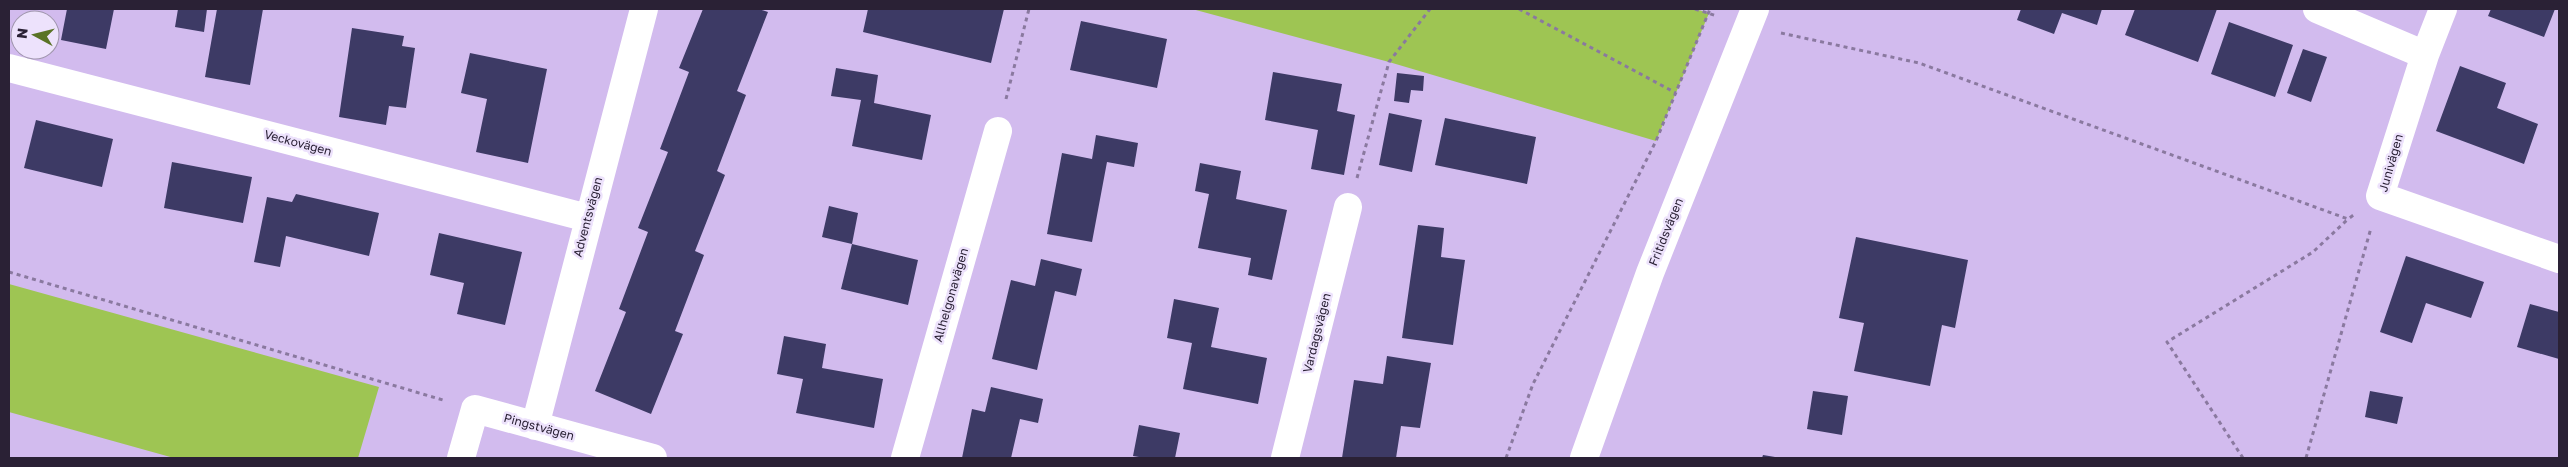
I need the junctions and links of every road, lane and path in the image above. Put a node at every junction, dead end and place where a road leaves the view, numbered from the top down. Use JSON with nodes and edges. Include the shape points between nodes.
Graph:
{"nodes":[{"id":1,"x":644,"y":9,"type":"edge"},
{"id":2,"x":1030,"y":9,"type":"edge"},
{"id":3,"x":1430,"y":9,"type":"edge"},
{"id":4,"x":1519,"y":9,"type":"edge"},
{"id":5,"x":1695,"y":9,"type":"edge"},
{"id":6,"x":1710,"y":9,"type":"edge"},
{"id":7,"x":1755,"y":9,"type":"edge"},
{"id":8,"x":2317,"y":9,"type":"edge"},
{"id":9,"x":2443,"y":9,"type":"edge"},
{"id":10,"x":1709,"y":13,"type":"junction"},
{"id":11,"x":1726,"y":18,"type":"dead end"},
{"id":12,"x":1771,"y":30,"type":"dead end"},
{"id":13,"x":2425,"y":55,"type":"junction"},
{"id":14,"x":9,"y":68,"type":"edge"},
{"id":15,"x":1676,"y":93,"type":"junction"},
{"id":16,"x":998,"y":131,"type":"joint"},
{"id":17,"x":2380,"y":196,"type":"junction"},
{"id":18,"x":1348,"y":207,"type":"joint"},
{"id":19,"x":588,"y":218,"type":"junction"},
{"id":20,"x":2348,"y":219,"type":"junction"},
{"id":21,"x":2559,"y":259,"type":"edge"},
{"id":22,"x":9,"y":272,"type":"edge"},
{"id":23,"x":475,"y":409,"type":"junction"},
{"id":24,"x":536,"y":426,"type":"junction"},
{"id":25,"x":461,"y":458,"type":"edge"},
{"id":26,"x":653,"y":458,"type":"edge"},
{"id":27,"x":905,"y":458,"type":"edge"},
{"id":28,"x":1285,"y":458,"type":"edge"},
{"id":29,"x":1506,"y":458,"type":"edge"},
{"id":30,"x":1584,"y":458,"type":"edge"},
{"id":31,"x":2243,"y":458,"type":"edge"},
{"id":32,"x":2306,"y":458,"type":"edge"}],
"edges":[{"from":1,"to":19,"type":"street","name":"Adventsvägen"},
{"from":2,"to":16,"type":"path"},
{"from":3,"to":18,"type":"path","via":[[1389,62]]},
{"from":4,"to":15,"type":"path"},
{"from":5,"to":10,"type":"path"},
{"from":6,"to":10,"type":"path"},
{"from":7,"to":30,"type":"street","name":"Fritidsvägen","via":[[1650,274]]},
{"from":8,"to":13,"type":"street"},
{"from":9,"to":13,"type":"street","name":"Junivägen"},
{"from":10,"to":11,"type":"path"},
{"from":10,"to":15,"type":"path"},
{"from":12,"to":20,"type":"path","via":[[1919,63]]},
{"from":13,"to":17,"type":"street","name":"Junivägen"},
{"from":14,"to":19,"type":"street","name":"Veckovägen"},
{"from":15,"to":29,"type":"path","via":[[1656,141],[1533,384]]},
{"from":16,"to":27,"type":"street","name":"Allhelgonavägen"},
{"from":17,"to":20,"type":"path"},
{"from":17,"to":21,"type":"street","name":"Junivägen"},
{"from":17,"to":32,"type":"path"},
{"from":18,"to":28,"type":"street","name":"Vardagsvägen"},
{"from":19,"to":24,"type":"street","name":"Adventsvägen"},
{"from":20,"to":31,"type":"path","via":[[2313,252],[2167,342]]},
{"from":22,"to":23,"type":"path"},
{"from":23,"to":24,"type":"street","name":"Pingstvägen"},
{"from":23,"to":25,"type":"street"},
{"from":24,"to":26,"type":"street","name":"Pingstvägen"}]}
